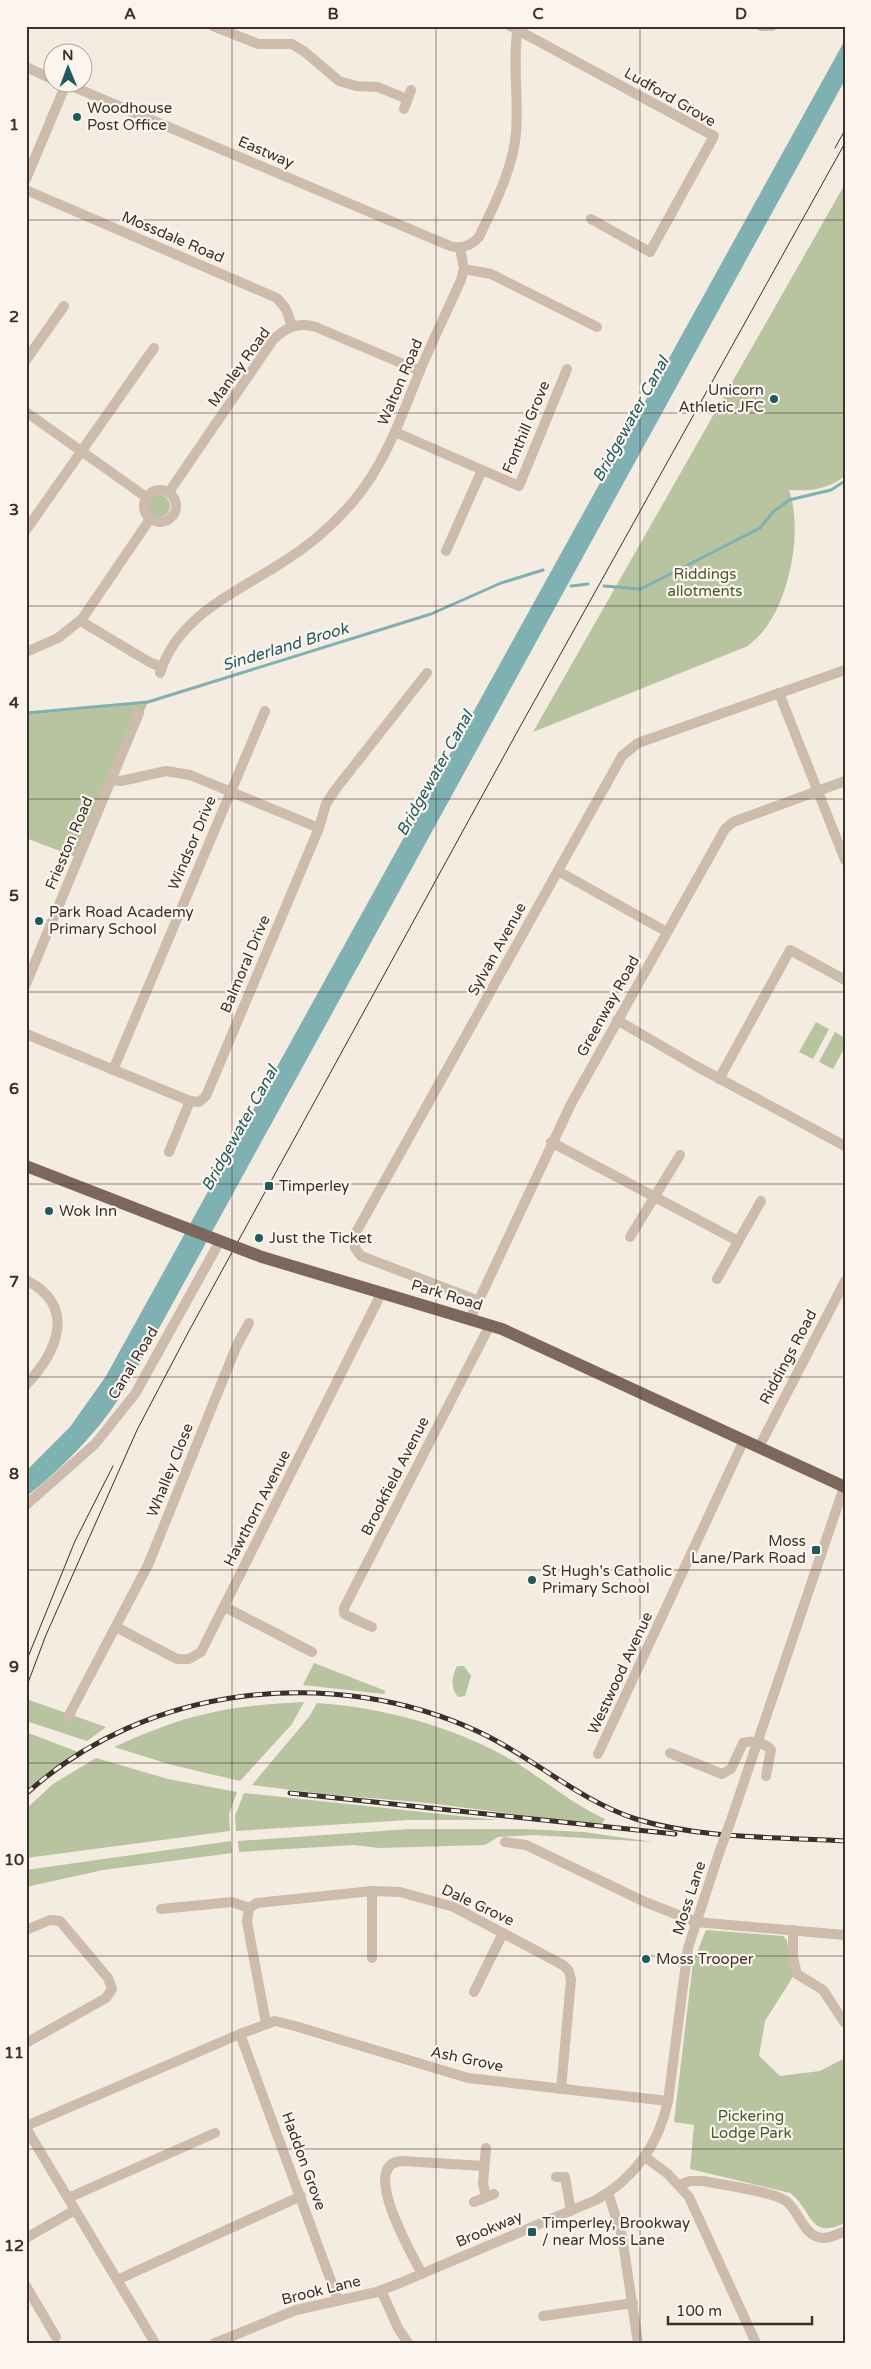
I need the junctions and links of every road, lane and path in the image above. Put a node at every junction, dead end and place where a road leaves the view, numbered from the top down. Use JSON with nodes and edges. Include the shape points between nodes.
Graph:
{"nodes":[{"id":1,"x":213,"y":26,"type":"edge"},
{"id":2,"x":761,"y":26,"type":"edge"},
{"id":3,"x":772,"y":26,"type":"edge"},
{"id":4,"x":515,"y":28,"type":"edge"},
{"id":5,"x":26,"y":67,"type":"edge"},
{"id":6,"x":42,"y":74,"type":"edge"},
{"id":7,"x":61,"y":92,"type":"edge"},
{"id":8,"x":85,"y":92,"type":"edge"},
{"id":9,"x":408,"y":99,"type":"dead end"},
{"id":10,"x":26,"y":179,"type":"edge"},
{"id":11,"x":26,"y":190,"type":"edge"},
{"id":12,"x":591,"y":219,"type":"dead end"},
{"id":13,"x":460,"y":248,"type":"junction"},
{"id":14,"x":464,"y":269,"type":"junction"},
{"id":15,"x":64,"y":306,"type":"dead end"},
{"id":16,"x":292,"y":326,"type":"junction"},
{"id":17,"x":597,"y":326,"type":"dead end"},
{"id":18,"x":154,"y":348,"type":"dead end"},
{"id":19,"x":26,"y":360,"type":"edge"},
{"id":20,"x":568,"y":369,"type":"dead end"},
{"id":21,"x":420,"y":371,"type":"junction"},
{"id":22,"x":26,"y":412,"type":"edge"},
{"id":23,"x":395,"y":432,"type":"junction"},
{"id":24,"x":82,"y":450,"type":"junction"},
{"id":25,"x":482,"y":470,"type":"junction"},
{"id":26,"x":169,"y":492,"type":"junction"},
{"id":27,"x":146,"y":497,"type":"junction"},
{"id":28,"x":150,"y":519,"type":"junction"},
{"id":29,"x":26,"y":530,"type":"edge"},
{"id":30,"x":446,"y":551,"type":"dead end"},
{"id":31,"x":82,"y":619,"type":"junction"},
{"id":32,"x":26,"y":652,"type":"edge"},
{"id":33,"x":845,"y":670,"type":"edge"},
{"id":34,"x":427,"y":673,"type":"dead end"},
{"id":35,"x":780,"y":693,"type":"junction"},
{"id":36,"x":265,"y":711,"type":"dead end"},
{"id":37,"x":138,"y":713,"type":"dead end"},
{"id":38,"x":111,"y":780,"type":"junction"},
{"id":39,"x":845,"y":781,"type":"edge"},
{"id":40,"x":818,"y":791,"type":"junction"},
{"id":41,"x":229,"y":793,"type":"junction"},
{"id":42,"x":319,"y":828,"type":"junction"},
{"id":43,"x":845,"y":860,"type":"edge"},
{"id":44,"x":558,"y":871,"type":"junction"},
{"id":45,"x":667,"y":932,"type":"junction"},
{"id":46,"x":845,"y":980,"type":"edge"},
{"id":47,"x":26,"y":984,"type":"edge"},
{"id":48,"x":617,"y":1020,"type":"junction"},
{"id":49,"x":26,"y":1034,"type":"edge"},
{"id":50,"x":113,"y":1070,"type":"junction"},
{"id":51,"x":719,"y":1078,"type":"junction"},
{"id":52,"x":190,"y":1101,"type":"junction"},
{"id":53,"x":551,"y":1142,"type":"junction"},
{"id":54,"x":845,"y":1146,"type":"edge"},
{"id":55,"x":168,"y":1152,"type":"dead end"},
{"id":56,"x":681,"y":1156,"type":"dead end"},
{"id":57,"x":26,"y":1166,"type":"edge"},
{"id":58,"x":655,"y":1197,"type":"junction"},
{"id":59,"x":762,"y":1202,"type":"dead end"},
{"id":60,"x":630,"y":1237,"type":"dead end"},
{"id":61,"x":220,"y":1241,"type":"junction"},
{"id":62,"x":738,"y":1241,"type":"junction"},
{"id":63,"x":717,"y":1279,"type":"dead end"},
{"id":64,"x":26,"y":1280,"type":"edge"},
{"id":65,"x":843,"y":1288,"type":"edge"},
{"id":66,"x":382,"y":1292,"type":"junction"},
{"id":67,"x":479,"y":1301,"type":"junction"},
{"id":68,"x":470,"y":1319,"type":"junction"},
{"id":69,"x":249,"y":1323,"type":"dead end"},
{"id":70,"x":490,"y":1325,"type":"junction"},
{"id":71,"x":26,"y":1384,"type":"edge"},
{"id":72,"x":744,"y":1440,"type":"junction"},
{"id":73,"x":759,"y":1447,"type":"junction"},
{"id":74,"x":844,"y":1487,"type":"edge"},
{"id":75,"x":26,"y":1505,"type":"edge"},
{"id":76,"x":225,"y":1607,"type":"junction"},
{"id":77,"x":116,"y":1627,"type":"junction"},
{"id":78,"x":372,"y":1627,"type":"dead end"},
{"id":79,"x":312,"y":1652,"type":"dead end"},
{"id":80,"x":68,"y":1717,"type":"dead end"},
{"id":81,"x":757,"y":1743,"type":"junction"},
{"id":82,"x":670,"y":1753,"type":"dead end"},
{"id":83,"x":598,"y":1754,"type":"dead end"},
{"id":84,"x":766,"y":1776,"type":"dead end"},
{"id":85,"x":505,"y":1842,"type":"dead end"},
{"id":86,"x":372,"y":1890,"type":"junction"},
{"id":87,"x":249,"y":1908,"type":"junction"},
{"id":88,"x":161,"y":1909,"type":"dead end"},
{"id":89,"x":696,"y":1922,"type":"junction"},
{"id":90,"x":26,"y":1930,"type":"edge"},
{"id":91,"x":793,"y":1930,"type":"junction"},
{"id":92,"x":503,"y":1933,"type":"junction"},
{"id":93,"x":845,"y":1934,"type":"edge"},
{"id":94,"x":372,"y":1958,"type":"dead end"},
{"id":95,"x":474,"y":1992,"type":"dead end"},
{"id":96,"x":844,"y":2022,"type":"edge"},
{"id":97,"x":266,"y":2024,"type":"junction"},
{"id":98,"x":240,"y":2034,"type":"junction"},
{"id":99,"x":26,"y":2043,"type":"edge"},
{"id":100,"x":561,"y":2089,"type":"junction"},
{"id":101,"x":668,"y":2101,"type":"junction"},
{"id":102,"x":26,"y":2127,"type":"edge"},
{"id":103,"x":215,"y":2133,"type":"dead end"},
{"id":104,"x":486,"y":2148,"type":"dead end"},
{"id":105,"x":645,"y":2157,"type":"junction"},
{"id":106,"x":484,"y":2166,"type":"junction"},
{"id":107,"x":560,"y":2177,"type":"dead end"},
{"id":108,"x":679,"y":2186,"type":"junction"},
{"id":109,"x":608,"y":2193,"type":"junction"},
{"id":110,"x":301,"y":2196,"type":"junction"},
{"id":111,"x":68,"y":2198,"type":"junction"},
{"id":112,"x":474,"y":2202,"type":"dead end"},
{"id":113,"x":75,"y":2210,"type":"junction"},
{"id":114,"x":571,"y":2211,"type":"junction"},
{"id":115,"x":845,"y":2231,"type":"edge"},
{"id":116,"x":26,"y":2238,"type":"edge"},
{"id":117,"x":422,"y":2274,"type":"junction"},
{"id":118,"x":117,"y":2280,"type":"junction"},
{"id":119,"x":26,"y":2286,"type":"edge"},
{"id":120,"x":381,"y":2290,"type":"junction"},
{"id":121,"x":338,"y":2300,"type":"junction"},
{"id":122,"x":633,"y":2302,"type":"junction"},
{"id":123,"x":543,"y":2316,"type":"dead end"},
{"id":124,"x":56,"y":2337,"type":"dead end"},
{"id":125,"x":155,"y":2343,"type":"edge"},
{"id":126,"x":215,"y":2343,"type":"edge"},
{"id":127,"x":408,"y":2343,"type":"edge"},
{"id":128,"x":638,"y":2343,"type":"edge"},
{"id":129,"x":756,"y":2343,"type":"edge"}],
"edges":[{"from":1,"to":9,"type":"street","via":[[250,42],[292,44],[339,81],[378,88]]},
{"from":2,"to":3,"type":"street"},
{"from":4,"to":12,"type":"street","name":"Ludford Grove","via":[[714,136],[650,252]]},
{"from":4,"to":13,"type":"street","via":[[517,114],[513,154],[479,237]]},
{"from":5,"to":6,"type":"street"},
{"from":7,"to":10,"type":"street"},
{"from":8,"to":13,"type":"street","name":"Eastway"},
{"from":11,"to":16,"type":"street","name":"Mossdale Road","via":[[276,298],[286,309]]},
{"from":13,"to":14,"type":"street"},
{"from":14,"to":17,"type":"street","via":[[490,274]]},
{"from":14,"to":21,"type":"street","name":"Walton Road"},
{"from":15,"to":19,"type":"street"},
{"from":16,"to":21,"type":"street","name":"Manley Road","via":[[316,327]]},
{"from":16,"to":26,"type":"street","name":"Manley Road","via":[[273,340]]},
{"from":18,"to":24,"type":"street"},
{"from":20,"to":25,"type":"street","name":"Fonthill Grove","via":[[519,486]]},
{"from":21,"to":23,"type":"street","name":"Walton Road"},
{"from":22,"to":24,"type":"street"},
{"from":23,"to":25,"type":"street","name":"Fonthill Grove"},
{"from":23,"to":31,"type":"street","name":"Walton Road","via":[[369,479],[330,527],[282,563],[208,608],[174,645],[161,670]]},
{"from":24,"to":27,"type":"street"},
{"from":24,"to":29,"type":"street"},
{"from":25,"to":30,"type":"street"},
{"from":26,"to":27,"type":"street","via":[[159,489]]},
{"from":26,"to":28,"type":"street","via":[[176,502],[175,513],[167,521]]},
{"from":27,"to":28,"type":"street","via":[[143,506]]},
{"from":28,"to":31,"type":"street"},
{"from":31,"to":32,"type":"street","via":[[58,638]]},
{"from":33,"to":35,"type":"street","name":"Sylvan Avenue"},
{"from":34,"to":42,"type":"street","name":"Balmoral Drive","via":[[335,790],[326,804]]},
{"from":35,"to":40,"type":"street"},
{"from":35,"to":44,"type":"street","name":"Sylvan Avenue","via":[[632,746],[622,756]]},
{"from":36,"to":41,"type":"street","name":"Windsor Drive"},
{"from":37,"to":38,"type":"street","name":"Frieston Road"},
{"from":38,"to":41,"type":"street","via":[[174,772],[190,775]]},
{"from":38,"to":47,"type":"street","name":"Frieston Road"},
{"from":39,"to":40,"type":"street","name":"Greenway Road"},
{"from":40,"to":43,"type":"street"},
{"from":40,"to":45,"type":"street","name":"Greenway Road","via":[[729,825]]},
{"from":41,"to":42,"type":"street"},
{"from":41,"to":50,"type":"street","name":"Windsor Drive"},
{"from":42,"to":52,"type":"street","name":"Balmoral Drive","via":[[206,1096],[199,1102]]},
{"from":44,"to":45,"type":"street"},
{"from":44,"to":67,"type":"street","name":"Sylvan Avenue","via":[[354,1239],[356,1251],[361,1256]]},
{"from":45,"to":48,"type":"street","name":"Greenway Road"},
{"from":46,"to":51,"type":"street","via":[[790,950]]},
{"from":48,"to":51,"type":"street"},
{"from":48,"to":53,"type":"street","name":"Greenway Road"},
{"from":49,"to":50,"type":"street"},
{"from":50,"to":52,"type":"street"},
{"from":51,"to":54,"type":"street"},
{"from":52,"to":55,"type":"street"},
{"from":53,"to":58,"type":"street"},
{"from":53,"to":67,"type":"street","name":"Greenway Road"},
{"from":56,"to":58,"type":"street"},
{"from":57,"to":61,"type":"main road","name":"Park Road","bridge":true},
{"from":58,"to":60,"type":"street"},
{"from":58,"to":62,"type":"street"},
{"from":59,"to":62,"type":"street"},
{"from":61,"to":66,"type":"main road","name":"Park Road","bridge":true,"via":[[262,1257]]},
{"from":61,"to":75,"type":"street","name":"Canal Road","via":[[135,1394],[95,1444]]},
{"from":62,"to":63,"type":"street"},
{"from":64,"to":71,"type":"street","via":[[52,1299],[57,1328],[51,1351],[39,1371]]},
{"from":65,"to":73,"type":"street","name":"Riddings Road"},
{"from":66,"to":68,"type":"main road","name":"Park Road"},
{"from":66,"to":76,"type":"street","name":"Hawthorn Avenue"},
{"from":67,"to":68,"type":"street","name":"Greenway Road"},
{"from":68,"to":70,"type":"main road","name":"Park Road"},
{"from":69,"to":77,"type":"street","name":"Whalley Close","via":[[233,1353],[148,1565]]},
{"from":70,"to":72,"type":"main road","name":"Park Road"},
{"from":70,"to":78,"type":"street","name":"Brookfield Avenue","via":[[344,1608],[346,1615]]},
{"from":72,"to":73,"type":"main road","name":"Park Road"},
{"from":72,"to":83,"type":"street","name":"Westwood Avenue"},
{"from":73,"to":74,"type":"main road","name":"Park Road"},
{"from":74,"to":81,"type":"street","name":"Moss Lane"},
{"from":76,"to":77,"type":"street","name":"Hawthorn Avenue","via":[[204,1649],[189,1659],[176,1659]]},
{"from":76,"to":79,"type":"street"},
{"from":77,"to":80,"type":"street","name":"Whalley Close"},
{"from":81,"to":82,"type":"street","via":[[743,1743],[731,1769],[722,1774]]},
{"from":81,"to":84,"type":"street","via":[[771,1750]]},
{"from":81,"to":89,"type":"street","name":"Moss Lane","bridge":true},
{"from":85,"to":89,"type":"street","via":[[526,1846],[645,1902]]},
{"from":86,"to":87,"type":"street","name":"Dale Grove","via":[[257,1903]]},
{"from":86,"to":92,"type":"street","name":"Dale Grove","via":[[400,1892],[442,1902]]},
{"from":86,"to":94,"type":"street"},
{"from":87,"to":88,"type":"street","via":[[232,1902]]},
{"from":87,"to":97,"type":"street","via":[[247,1922]]},
{"from":89,"to":91,"type":"street"},
{"from":89,"to":101,"type":"street","name":"Moss Lane","via":[[684,1969]]},
{"from":90,"to":99,"type":"street","via":[[50,1920],[60,1921],[108,1978],[112,1989],[106,1998]]},
{"from":91,"to":93,"type":"street"},
{"from":91,"to":96,"type":"street","via":[[793,1958],[797,1974],[823,1990]]},
{"from":92,"to":95,"type":"street"},
{"from":92,"to":100,"type":"street","name":"Dale Grove","via":[[563,1965],[570,1974]]},
{"from":97,"to":98,"type":"street"},
{"from":97,"to":100,"type":"street","name":"Ash Grove","via":[[278,2021],[468,2078]]},
{"from":98,"to":102,"type":"street"},
{"from":98,"to":110,"type":"street","name":"Haddon Grove"},
{"from":100,"to":101,"type":"street","name":"Ash Grove"},
{"from":101,"to":105,"type":"street","name":"Moss Lane","via":[[659,2133]]},
{"from":102,"to":111,"type":"street"},
{"from":103,"to":111,"type":"street"},
{"from":104,"to":106,"type":"street"},
{"from":105,"to":108,"type":"street"},
{"from":105,"to":109,"type":"street","name":"Moss Lane"},
{"from":106,"to":112,"type":"street","via":[[483,2183],[490,2195]]},
{"from":106,"to":117,"type":"street","via":[[402,2161],[388,2168],[388,2202]]},
{"from":107,"to":114,"type":"street"},
{"from":108,"to":115,"type":"street","via":[[690,2181],[703,2181],[780,2198],[815,2236],[828,2238]]},
{"from":108,"to":129,"type":"street","via":[[693,2204]]},
{"from":109,"to":114,"type":"street","name":"Brookway"},
{"from":109,"to":122,"type":"street","via":[[622,2236]]},
{"from":110,"to":118,"type":"street"},
{"from":110,"to":121,"type":"street","name":"Haddon Grove"},
{"from":111,"to":113,"type":"street"},
{"from":113,"to":116,"type":"street"},
{"from":113,"to":118,"type":"street"},
{"from":114,"to":117,"type":"street","name":"Brookway"},
{"from":117,"to":120,"type":"street","name":"Brookway"},
{"from":118,"to":125,"type":"street"},
{"from":119,"to":124,"type":"street"},
{"from":120,"to":121,"type":"street","name":"Brook Lane"},
{"from":120,"to":127,"type":"street","name":"Brook Lane"},
{"from":121,"to":126,"type":"street","name":"Brook Lane","via":[[296,2310]]},
{"from":122,"to":123,"type":"street"},
{"from":122,"to":128,"type":"street"}]}
